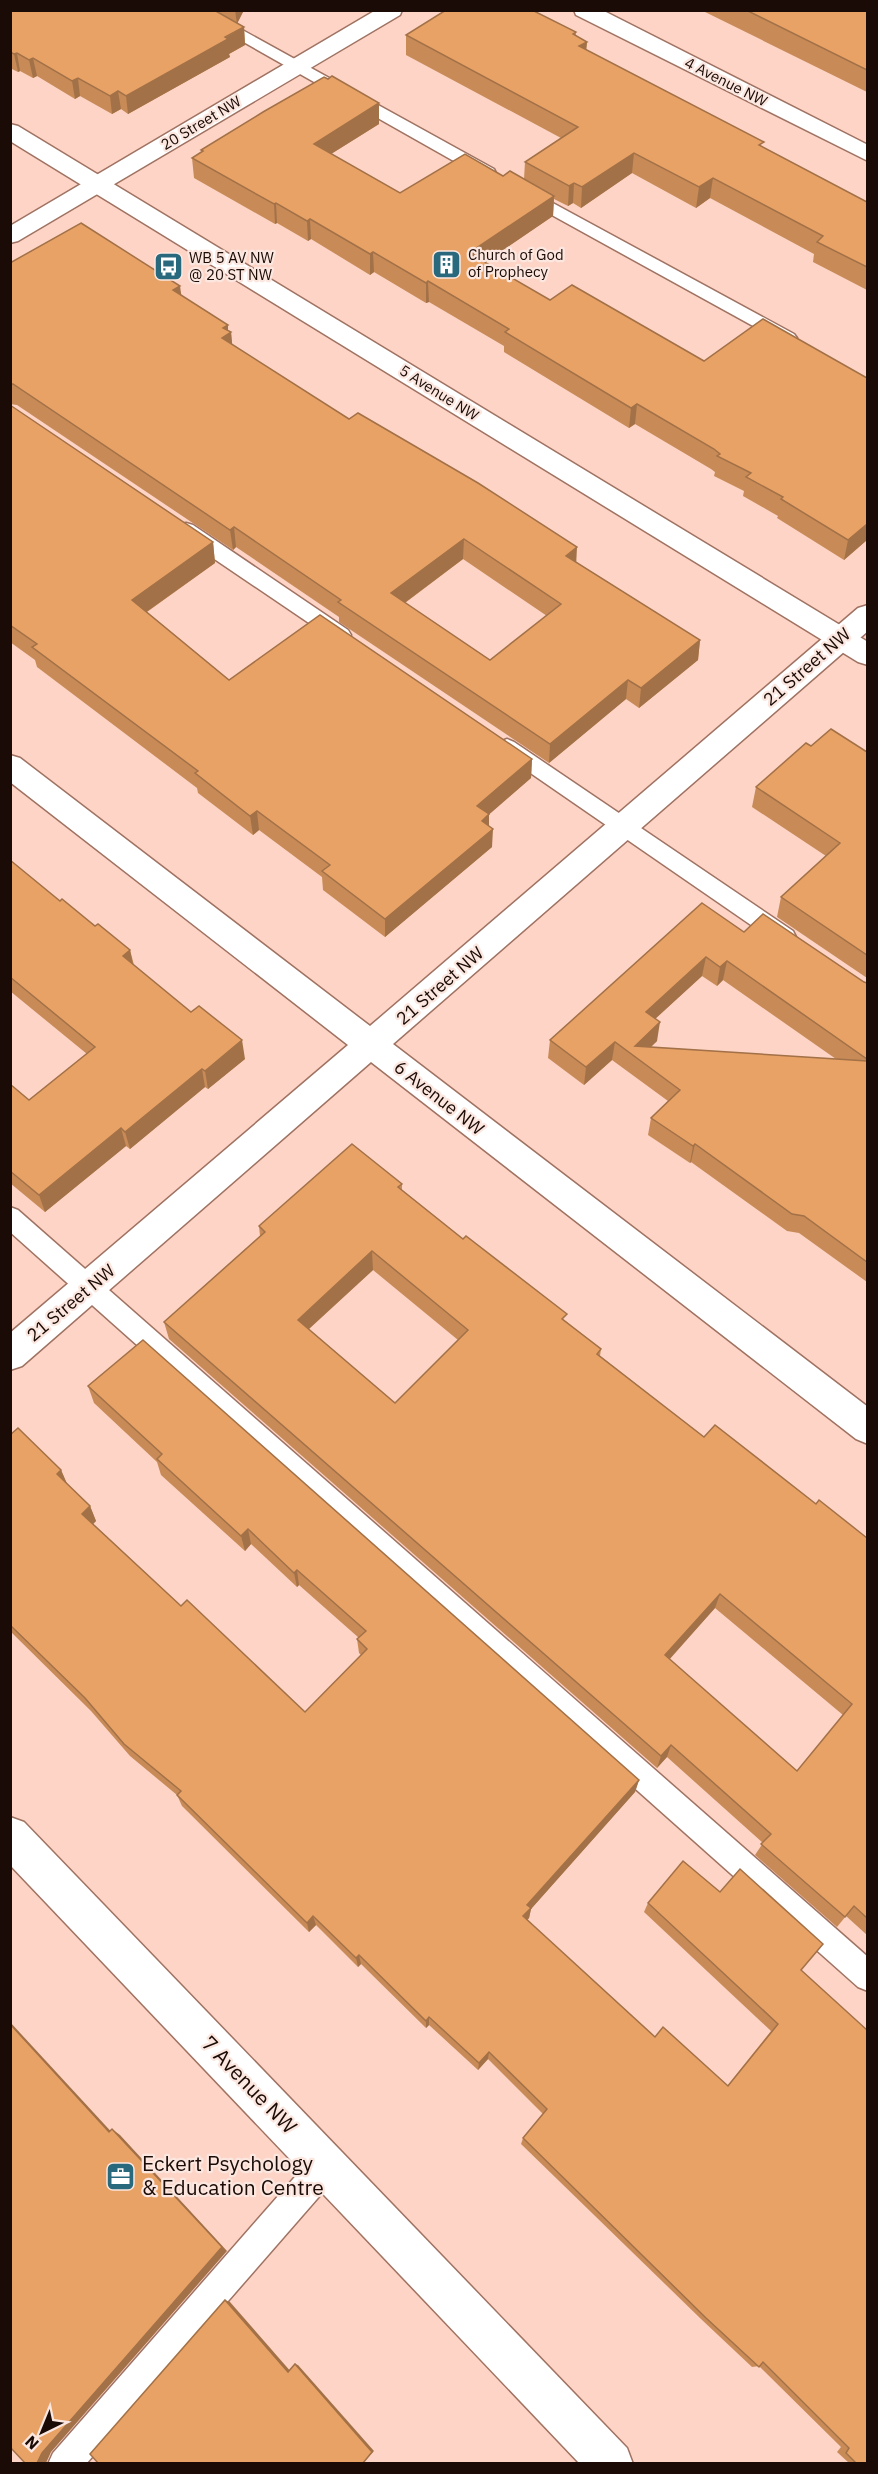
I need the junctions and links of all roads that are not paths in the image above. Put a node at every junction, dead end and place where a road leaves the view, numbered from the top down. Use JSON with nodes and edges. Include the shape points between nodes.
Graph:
{"nodes":[{"id":1,"x":194,"y":10,"type":"edge"},
{"id":2,"x":392,"y":10,"type":"edge"},
{"id":3,"x":584,"y":10,"type":"edge"},
{"id":4,"x":296,"y":67,"type":"junction"},
{"id":5,"x":10,"y":131,"type":"edge"},
{"id":6,"x":867,"y":154,"type":"edge"},
{"id":7,"x":98,"y":184,"type":"junction"},
{"id":8,"x":10,"y":236,"type":"edge"},
{"id":9,"x":805,"y":347,"type":"edge"},
{"id":10,"x":169,"y":518,"type":"edge"},
{"id":11,"x":867,"y":615,"type":"edge"},
{"id":12,"x":840,"y":638,"type":"junction"},
{"id":13,"x":358,"y":646,"type":"edge"},
{"id":14,"x":867,"y":655,"type":"edge"},
{"id":15,"x":487,"y":734,"type":"edge"},
{"id":16,"x":10,"y":766,"type":"edge"},
{"id":17,"x":621,"y":825,"type":"junction"},
{"id":18,"x":799,"y":947,"type":"edge"},
{"id":19,"x":371,"y":1046,"type":"junction"},
{"id":20,"x":10,"y":1217,"type":"edge"},
{"id":21,"x":90,"y":1287,"type":"junction"},
{"id":22,"x":10,"y":1355,"type":"edge"},
{"id":23,"x":867,"y":1428,"type":"edge"},
{"id":24,"x":10,"y":1836,"type":"edge"},
{"id":25,"x":867,"y":1977,"type":"edge"},
{"id":26,"x":326,"y":2166,"type":"junction"},
{"id":27,"x":64,"y":2463,"type":"edge"},
{"id":28,"x":611,"y":2463,"type":"edge"}],
"edges":[{"from":1,"to":4,"type":"lane"},
{"from":2,"to":4,"type":"street","name":"20 Street NW"},
{"from":3,"to":6,"type":"street","name":"4 Avenue NW"},
{"from":4,"to":7,"type":"street","name":"20 Street NW"},
{"from":4,"to":9,"type":"lane"},
{"from":5,"to":7,"type":"street","name":"5 Avenue NW"},
{"from":7,"to":8,"type":"street","name":"20 Street NW"},
{"from":7,"to":12,"type":"street","name":"5 Avenue NW"},
{"from":10,"to":13,"type":"lane"},
{"from":11,"to":12,"type":"street","name":"21 Street NW"},
{"from":12,"to":14,"type":"street","name":"5 Avenue NW"},
{"from":12,"to":17,"type":"street","name":"21 Street NW"},
{"from":15,"to":17,"type":"lane"},
{"from":16,"to":19,"type":"street","name":"6 Avenue NW"},
{"from":17,"to":18,"type":"lane"},
{"from":17,"to":19,"type":"street","name":"21 Street NW"},
{"from":19,"to":21,"type":"street","name":"21 Street NW"},
{"from":19,"to":23,"type":"street","name":"6 Avenue NW"},
{"from":20,"to":21,"type":"lane"},
{"from":21,"to":22,"type":"street","name":"21 Street NW"},
{"from":21,"to":25,"type":"lane"},
{"from":24,"to":26,"type":"street","name":"7 Avenue NW"},
{"from":26,"to":27,"type":"lane"},
{"from":26,"to":28,"type":"street","name":"7 Avenue NW"}]}
